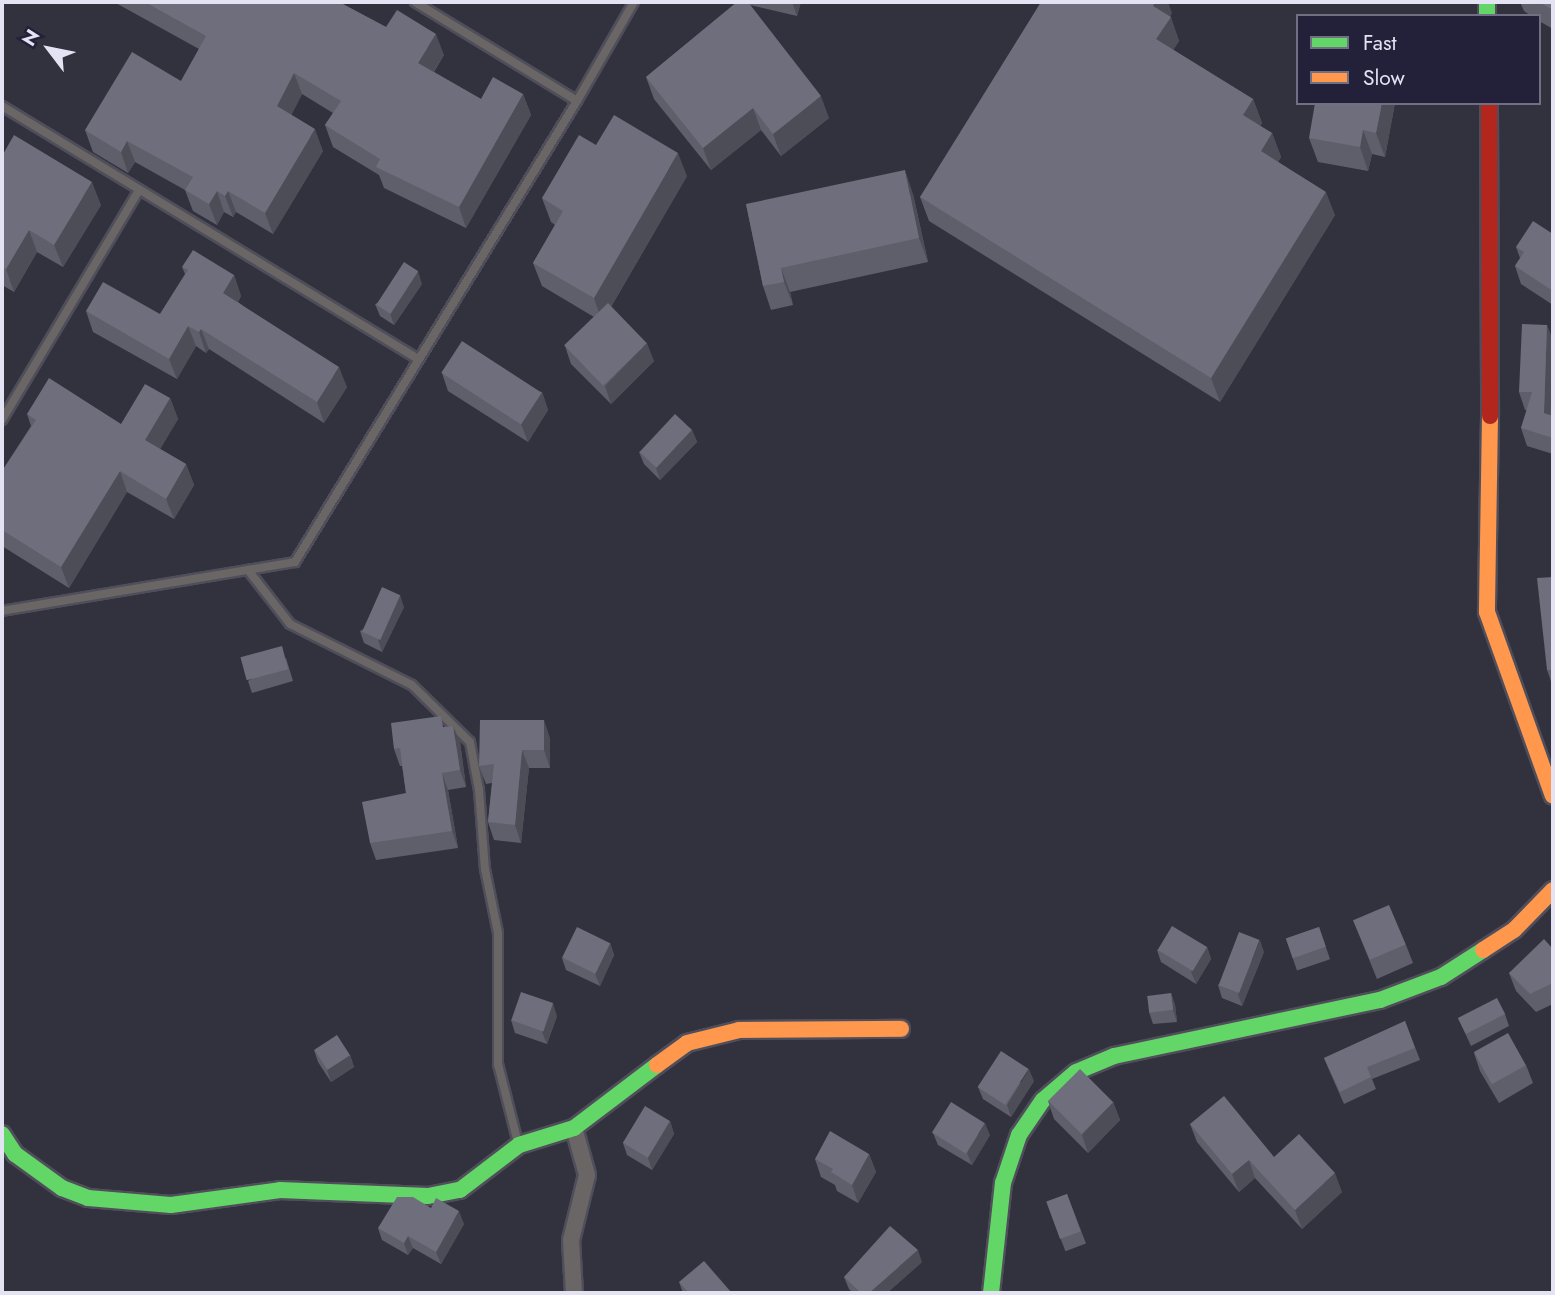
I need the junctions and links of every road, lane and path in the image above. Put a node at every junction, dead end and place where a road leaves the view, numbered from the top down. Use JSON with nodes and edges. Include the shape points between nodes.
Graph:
{"nodes":[{"id":1,"x":415,"y":2,"type":"edge"},
{"id":2,"x":634,"y":2,"type":"edge"},
{"id":3,"x":577,"y":102,"type":"junction"},
{"id":4,"x":1489,"y":105,"type":"edge"},
{"id":5,"x":2,"y":106,"type":"edge"},
{"id":6,"x":139,"y":190,"type":"junction"},
{"id":7,"x":419,"y":360,"type":"junction"},
{"id":8,"x":2,"y":420,"type":"edge"},
{"id":9,"x":248,"y":570,"type":"junction"},
{"id":10,"x":2,"y":611,"type":"edge"},
{"id":11,"x":1553,"y":796,"type":"edge"},
{"id":12,"x":1553,"y":890,"type":"edge"},
{"id":13,"x":901,"y":1029,"type":"dead end"},
{"id":14,"x":574,"y":1128,"type":"junction"},
{"id":15,"x":2,"y":1134,"type":"edge"},
{"id":16,"x":519,"y":1145,"type":"junction"},
{"id":17,"x":575,"y":1293,"type":"edge"},
{"id":18,"x":991,"y":1293,"type":"edge"}],
"edges":[{"from":1,"to":3,"type":"lane"},
{"from":2,"to":3,"type":"lane"},
{"from":3,"to":7,"type":"lane"},
{"from":4,"to":11,"type":"street","via":[[1493,244],[1487,612]]},
{"from":5,"to":6,"type":"lane"},
{"from":6,"to":7,"type":"lane"},
{"from":6,"to":8,"type":"lane"},
{"from":7,"to":9,"type":"lane","via":[[295,562]]},
{"from":9,"to":10,"type":"lane"},
{"from":9,"to":16,"type":"lane","via":[[290,624],[412,685],[470,742],[485,869],[498,933],[498,1064]]},
{"from":12,"to":18,"type":"street","via":[[1514,930],[1441,978],[1380,1000],[1114,1056],[1076,1072],[1043,1100],[1019,1135],[1003,1183]]},
{"from":13,"to":14,"type":"street","via":[[739,1030],[687,1043]]},
{"from":14,"to":16,"type":"street"},
{"from":14,"to":17,"type":"street","via":[[587,1175],[571,1240]]},
{"from":15,"to":16,"type":"street","via":[[15,1154],[62,1188],[88,1198],[171,1205],[280,1191],[428,1196],[460,1190]]}]}
